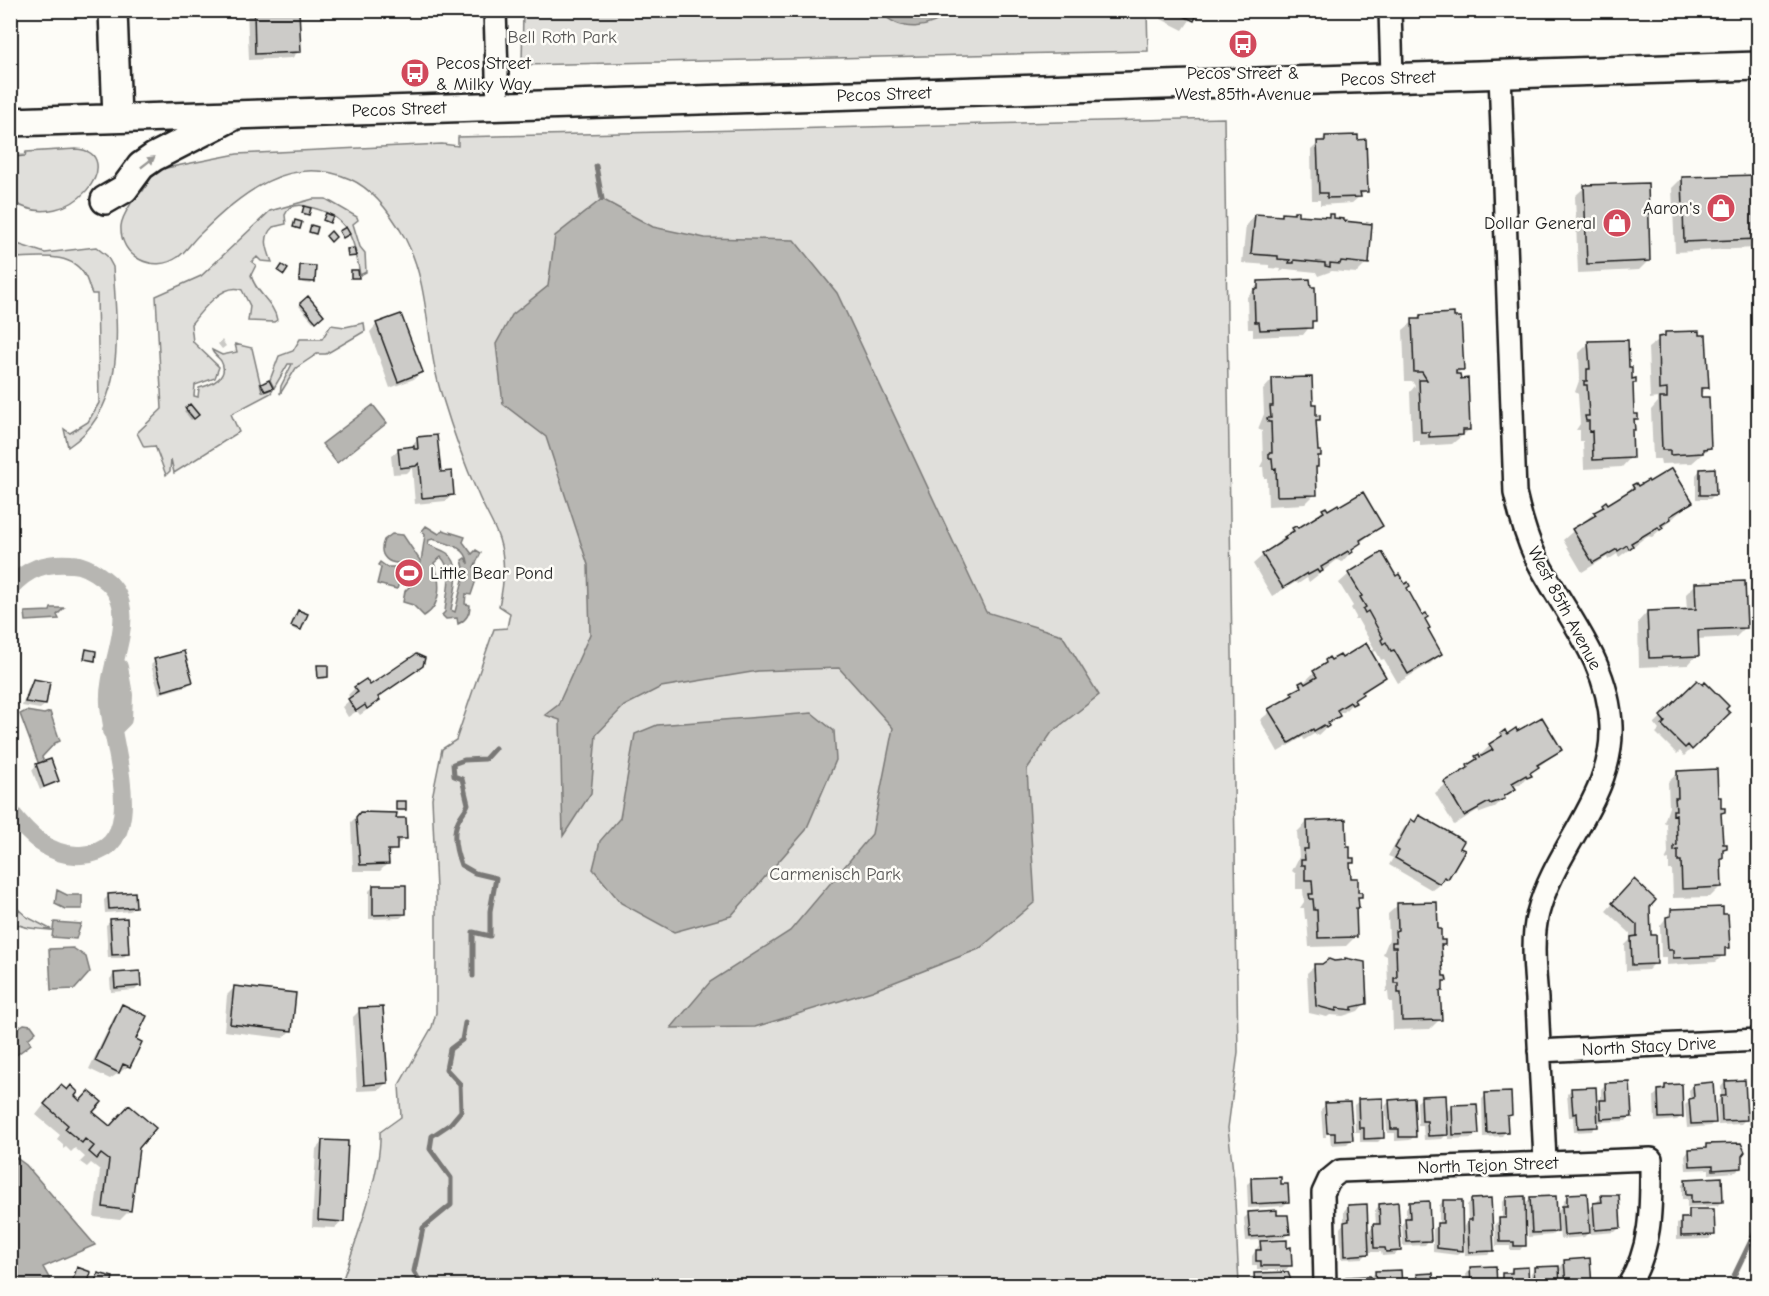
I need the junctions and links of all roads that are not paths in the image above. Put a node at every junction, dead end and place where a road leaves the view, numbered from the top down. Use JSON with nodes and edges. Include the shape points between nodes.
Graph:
{"nodes":[{"id":1,"x":113,"y":10,"type":"edge"},
{"id":2,"x":495,"y":10,"type":"edge"},
{"id":3,"x":1390,"y":10,"type":"edge"},
{"id":4,"x":1758,"y":66,"type":"edge"},
{"id":5,"x":1500,"y":74,"type":"junction"},
{"id":6,"x":1392,"y":77,"type":"junction"},
{"id":7,"x":498,"y":106,"type":"junction"},
{"id":8,"x":237,"y":114,"type":"junction"},
{"id":9,"x":117,"y":117,"type":"junction"},
{"id":10,"x":10,"y":122,"type":"edge"},
{"id":11,"x":105,"y":200,"type":"dead end"},
{"id":12,"x":1758,"y":1040,"type":"edge"},
{"id":13,"x":1539,"y":1051,"type":"junction"},
{"id":14,"x":1545,"y":1163,"type":"junction"},
{"id":15,"x":1325,"y":1286,"type":"edge"},
{"id":16,"x":1628,"y":1286,"type":"edge"}],
"edges":[{"from":1,"to":9,"type":"main road"},
{"from":2,"to":7,"type":"street"},
{"from":3,"to":6,"type":"street"},
{"from":4,"to":5,"type":"main road","name":"Pecos Street"},
{"from":5,"to":6,"type":"main road","name":"Pecos Street"},
{"from":5,"to":13,"type":"street","name":"West 85th Avenue","via":[[1515,493],[1536,557],[1600,673],[1611,724],[1603,784],[1554,869],[1537,915]]},
{"from":6,"to":7,"type":"main road","name":"Pecos Street"},
{"from":7,"to":8,"type":"main road","name":"Pecos Street"},
{"from":8,"to":9,"type":"main road","name":"Pecos Street"},
{"from":11,"to":8,"type":"main road","one_way":true,"via":[[124,189],[141,166],[154,157]]},
{"from":9,"to":10,"type":"main road","name":"Pecos Street"},
{"from":12,"to":13,"type":"street","name":"North Stacy Drive"},
{"from":13,"to":14,"type":"street","name":"West 85th Avenue"},
{"from":14,"to":15,"type":"street","name":"North Tejon Street","via":[[1340,1171],[1329,1180],[1323,1193]]},
{"from":14,"to":16,"type":"street","name":"North Tejon Street","via":[[1651,1159],[1649,1227],[1643,1253]]}]}
